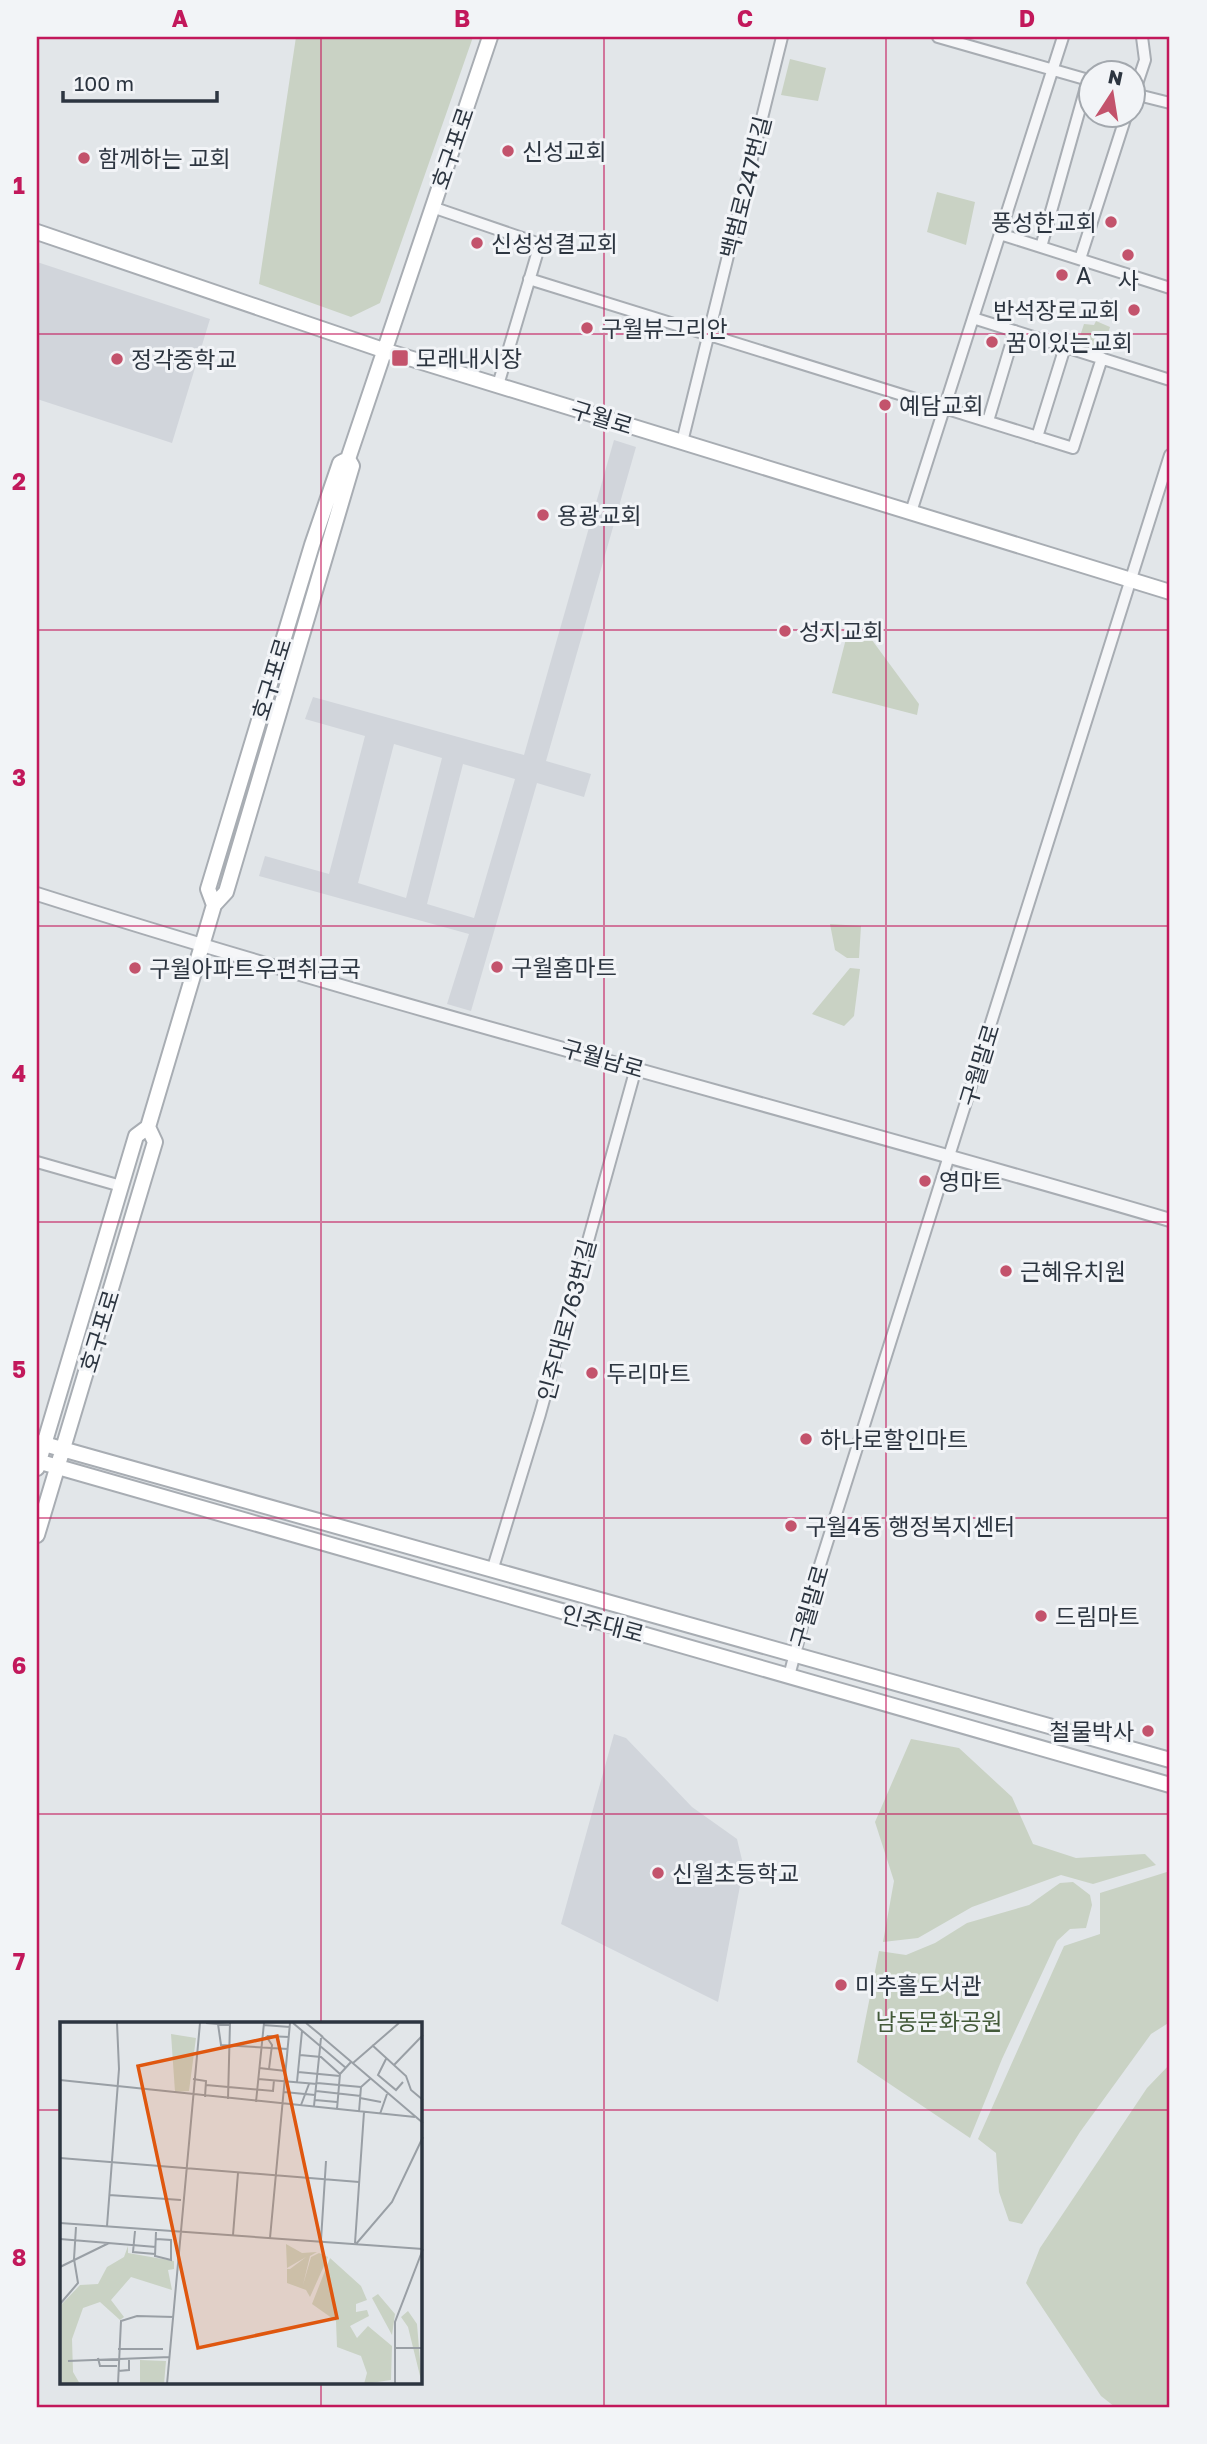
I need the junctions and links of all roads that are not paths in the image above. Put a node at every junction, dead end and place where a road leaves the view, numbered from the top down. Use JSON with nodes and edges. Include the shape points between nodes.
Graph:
{"nodes":[{"id":1,"x":490,"y":37,"type":"edge"},
{"id":2,"x":782,"y":37,"type":"edge"},
{"id":3,"x":938,"y":37,"type":"edge"},
{"id":4,"x":1062,"y":37,"type":"edge"},
{"id":5,"x":1142,"y":37,"type":"edge"},
{"id":6,"x":1145,"y":60,"type":"edge"},
{"id":7,"x":1052,"y":69,"type":"junction"},
{"id":8,"x":1078,"y":77,"type":"edge"},
{"id":9,"x":1148,"y":97,"type":"edge"},
{"id":10,"x":1170,"y":103,"type":"edge"},
{"id":11,"x":1078,"y":121,"type":"edge"},
{"id":12,"x":1121,"y":130,"type":"edge"},
{"id":13,"x":432,"y":206,"type":"junction"},
{"id":14,"x":37,"y":232,"type":"edge"},
{"id":15,"x":1000,"y":234,"type":"junction"},
{"id":16,"x":1041,"y":247,"type":"junction"},
{"id":17,"x":1080,"y":259,"type":"junction"},
{"id":18,"x":529,"y":279,"type":"junction"},
{"id":19,"x":1170,"y":288,"type":"edge"},
{"id":20,"x":973,"y":318,"type":"junction"},
{"id":21,"x":1015,"y":331,"type":"junction"},
{"id":22,"x":708,"y":337,"type":"junction"},
{"id":23,"x":1065,"y":347,"type":"junction"},
{"id":24,"x":383,"y":349,"type":"junction"},
{"id":25,"x":1102,"y":358,"type":"junction"},
{"id":26,"x":1170,"y":380,"type":"edge"},
{"id":27,"x":498,"y":385,"type":"junction"},
{"id":28,"x":945,"y":407,"type":"junction"},
{"id":29,"x":988,"y":421,"type":"junction"},
{"id":30,"x":1037,"y":437,"type":"junction"},
{"id":31,"x":682,"y":442,"type":"junction"},
{"id":32,"x":1170,"y":455,"type":"edge"},
{"id":33,"x":1167,"y":474,"type":"edge"},
{"id":34,"x":911,"y":513,"type":"junction"},
{"id":35,"x":1132,"y":580,"type":"junction"},
{"id":36,"x":1170,"y":592,"type":"edge"},
{"id":37,"x":37,"y":894,"type":"edge"},
{"id":38,"x":201,"y":946,"type":"junction"},
{"id":39,"x":636,"y":1068,"type":"junction"},
{"id":40,"x":148,"y":1127,"type":"junction"},
{"id":41,"x":951,"y":1155,"type":"junction"},
{"id":42,"x":37,"y":1162,"type":"edge"},
{"id":43,"x":121,"y":1186,"type":"junction"},
{"id":44,"x":1170,"y":1220,"type":"edge"},
{"id":45,"x":40,"y":1443,"type":"edge"},
{"id":46,"x":63,"y":1449,"type":"junction"},
{"id":47,"x":37,"y":1463,"type":"edge"},
{"id":48,"x":58,"y":1466,"type":"junction"},
{"id":49,"x":37,"y":1535,"type":"edge"},
{"id":50,"x":492,"y":1571,"type":"junction"},
{"id":51,"x":794,"y":1656,"type":"junction"},
{"id":52,"x":789,"y":1676,"type":"junction"},
{"id":53,"x":1170,"y":1760,"type":"edge"},
{"id":54,"x":1170,"y":1785,"type":"edge"}],
"edges":[{"from":1,"to":13,"type":"main road","name":"호구포로"},
{"from":2,"to":22,"type":"street","name":"백범로247번길"},
{"from":3,"to":7,"type":"street"},
{"from":4,"to":7,"type":"street"},
{"from":5,"to":6,"type":"street"},
{"from":7,"to":8,"type":"street"},
{"from":7,"to":15,"type":"street"},
{"from":9,"to":10,"type":"street"},
{"from":11,"to":16,"type":"street"},
{"from":12,"to":17,"type":"street"},
{"from":13,"to":18,"type":"street","via":[[540,244]]},
{"from":13,"to":24,"type":"main road","name":"호구포로"},
{"from":14,"to":24,"type":"main road","name":"구월로"},
{"from":15,"to":16,"type":"street"},
{"from":15,"to":20,"type":"street"},
{"from":16,"to":17,"type":"street"},
{"from":17,"to":19,"type":"street"},
{"from":18,"to":22,"type":"street"},
{"from":18,"to":27,"type":"street"},
{"from":20,"to":21,"type":"street"},
{"from":20,"to":28,"type":"street"},
{"from":21,"to":23,"type":"street"},
{"from":21,"to":29,"type":"street"},
{"from":22,"to":28,"type":"street"},
{"from":22,"to":31,"type":"street","name":"백범로247번길"},
{"from":23,"to":25,"type":"street"},
{"from":23,"to":30,"type":"street"},
{"from":24,"to":27,"type":"main road","name":"구월로"},
{"from":24,"to":38,"type":"main road","name":"호구포로","via":[[348,459],[352,466],[285,700],[226,892],[214,905]]},
{"from":25,"to":26,"type":"street"},
{"from":25,"to":30,"type":"street","via":[[1073,449]]},
{"from":27,"to":31,"type":"main road","name":"구월로"},
{"from":28,"to":29,"type":"street"},
{"from":28,"to":34,"type":"street"},
{"from":29,"to":30,"type":"street"},
{"from":31,"to":34,"type":"main road","name":"구월로"},
{"from":32,"to":33,"type":"street","name":"구월말로"},
{"from":33,"to":35,"type":"street","name":"구월말로"},
{"from":34,"to":35,"type":"main road","name":"구월로"},
{"from":35,"to":36,"type":"main road","name":"구월로"},
{"from":35,"to":41,"type":"street","name":"구월말로"},
{"from":37,"to":38,"type":"street","name":"구월남로"},
{"from":38,"to":39,"type":"street","name":"구월남로"},
{"from":38,"to":40,"type":"main road","name":"호구포로"},
{"from":39,"to":41,"type":"street","name":"구월남로"},
{"from":39,"to":50,"type":"street","name":"인주대로763번길"},
{"from":40,"to":43,"type":"main road","name":"호구포로","via":[[135,1136]]},
{"from":40,"to":46,"type":"main road","name":"호구포로","via":[[155,1142]]},
{"from":41,"to":44,"type":"street","name":"구월남로"},
{"from":41,"to":51,"type":"street","name":"구월말로"},
{"from":42,"to":43,"type":"street"},
{"from":43,"to":45,"type":"main road","name":"호구포로"},
{"from":45,"to":46,"type":"main road","name":"인주대로"},
{"from":45,"to":47,"type":"main road","name":"호구포로"},
{"from":46,"to":48,"type":"main road","name":"호구포로"},
{"from":46,"to":50,"type":"main road","name":"인주대로"},
{"from":47,"to":48,"type":"main road","name":"인주대로"},
{"from":48,"to":49,"type":"main road","name":"호구포로"},
{"from":48,"to":52,"type":"main road","name":"인주대로"},
{"from":50,"to":51,"type":"main road","name":"인주대로"},
{"from":51,"to":52,"type":"street","name":"구월말로"},
{"from":51,"to":53,"type":"main road","name":"인주대로"},
{"from":52,"to":54,"type":"main road","name":"인주대로"}]}
